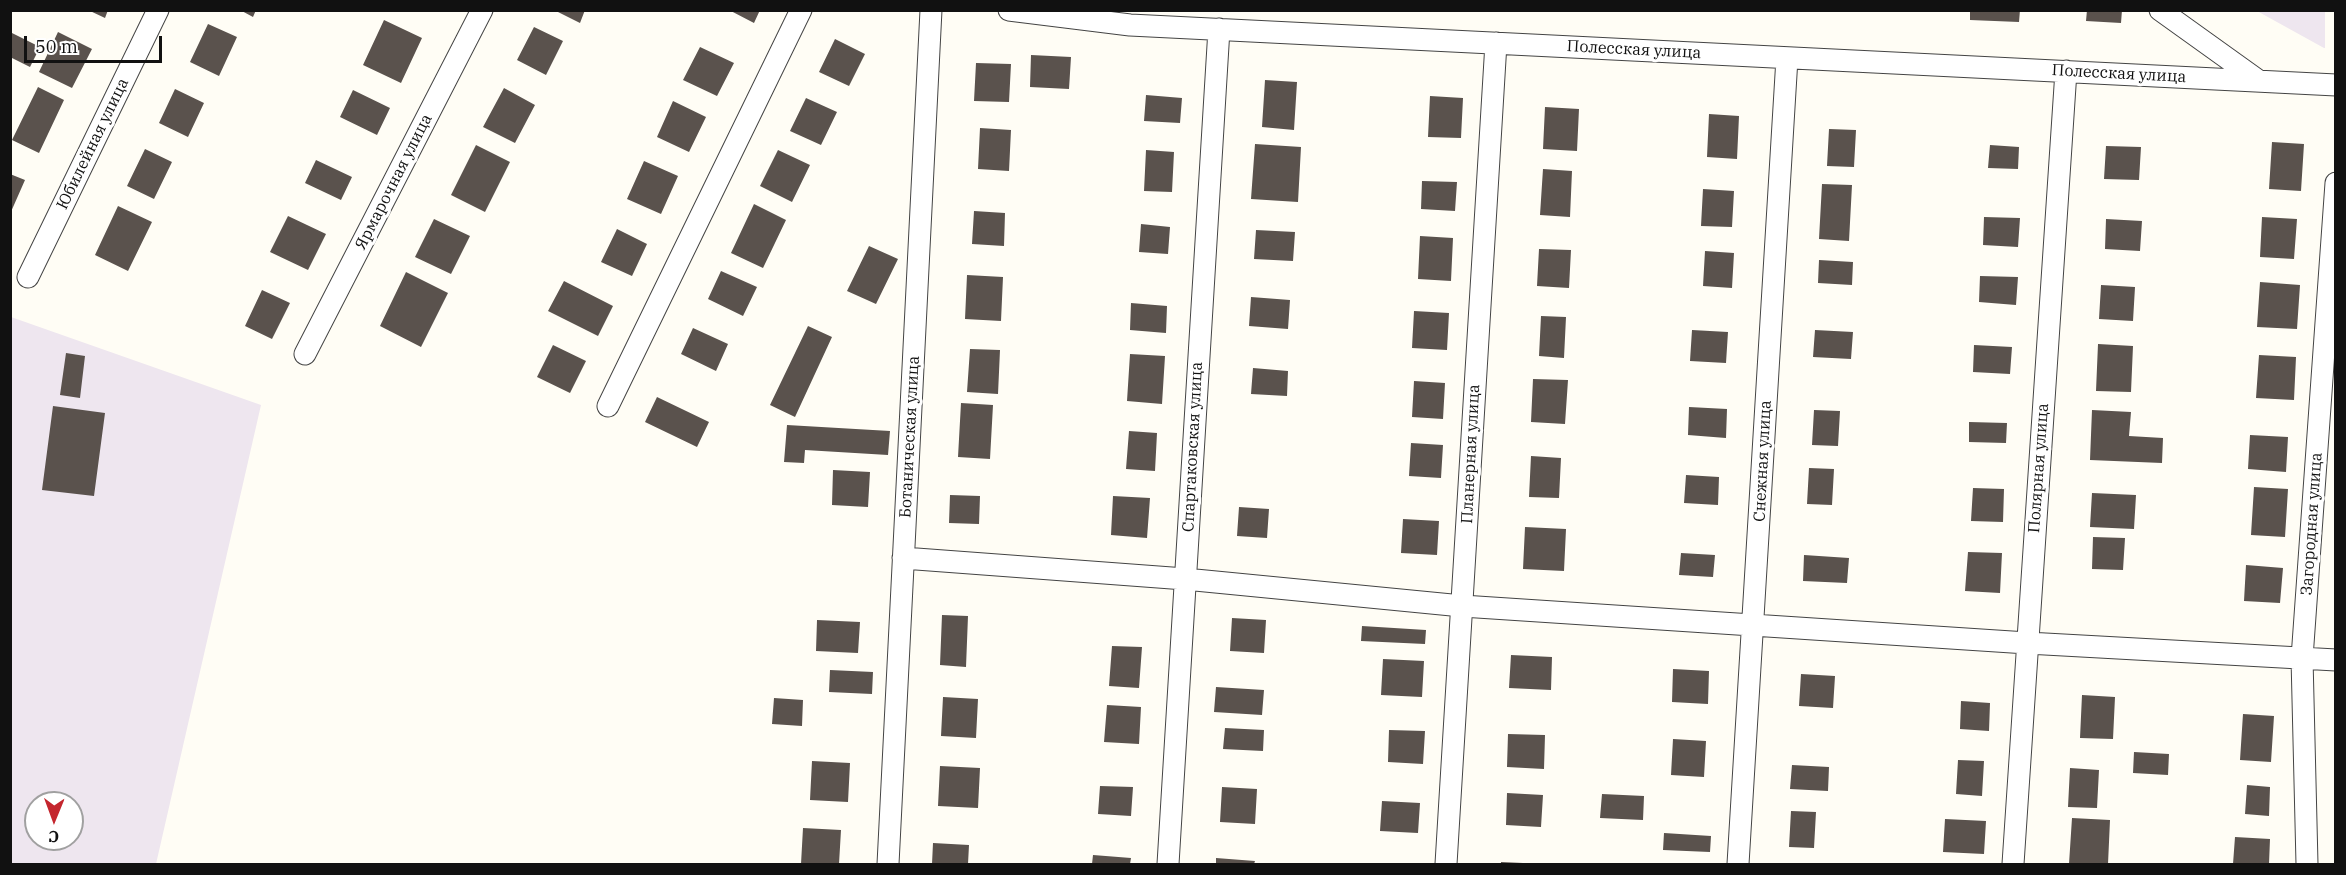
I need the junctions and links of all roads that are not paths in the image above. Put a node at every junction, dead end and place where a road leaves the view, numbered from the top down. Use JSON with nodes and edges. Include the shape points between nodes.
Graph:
{"nodes":[{"id":1,"x":158,"y":10,"type":"edge"},
{"id":2,"x":482,"y":10,"type":"edge"},
{"id":3,"x":801,"y":10,"type":"edge"},
{"id":4,"x":931,"y":10,"type":"edge"},
{"id":5,"x":1009,"y":10,"type":"edge"},
{"id":6,"x":2160,"y":10,"type":"edge"},
{"id":7,"x":1219,"y":29,"type":"junction"},
{"id":8,"x":1496,"y":43,"type":"junction"},
{"id":9,"x":1787,"y":58,"type":"junction"},
{"id":10,"x":2066,"y":71,"type":"junction"},
{"id":11,"x":2259,"y":81,"type":"junction"},
{"id":12,"x":2336,"y":85,"type":"edge"},
{"id":13,"x":2336,"y":183,"type":"edge"},
{"id":14,"x":28,"y":277,"type":"dead end"},
{"id":15,"x":305,"y":354,"type":"dead end"},
{"id":16,"x":608,"y":406,"type":"dead end"},
{"id":17,"x":903,"y":558,"type":"junction"},
{"id":18,"x":1185,"y":579,"type":"junction"},
{"id":19,"x":1462,"y":606,"type":"junction"},
{"id":20,"x":1753,"y":625,"type":"junction"},
{"id":21,"x":2028,"y":643,"type":"junction"},
{"id":22,"x":2302,"y":658,"type":"junction"},
{"id":23,"x":2336,"y":660,"type":"edge"},
{"id":24,"x":888,"y":864,"type":"edge"},
{"id":25,"x":1168,"y":864,"type":"edge"},
{"id":26,"x":1446,"y":864,"type":"edge"},
{"id":27,"x":1738,"y":864,"type":"edge"},
{"id":28,"x":2013,"y":864,"type":"edge"},
{"id":29,"x":2307,"y":864,"type":"edge"}],
"edges":[{"from":1,"to":14,"type":"street","name":"Юбилейная улица"},
{"from":2,"to":15,"type":"street","name":"Ярмарочная улица"},
{"from":3,"to":16,"type":"street"},
{"from":4,"to":17,"type":"street","name":"Ботаническая улица"},
{"from":5,"to":7,"type":"street","name":"Полесская улица","via":[[1130,25]]},
{"from":6,"to":11,"type":"street"},
{"from":7,"to":8,"type":"street","name":"Полесская улица"},
{"from":7,"to":18,"type":"street","name":"Спартаковская улица"},
{"from":8,"to":9,"type":"street","name":"Полесская улица"},
{"from":8,"to":19,"type":"street","name":"Планерная улица"},
{"from":9,"to":10,"type":"street","name":"Полесская улица"},
{"from":9,"to":20,"type":"street","name":"Снежная улица"},
{"from":10,"to":11,"type":"street","name":"Полесская улица"},
{"from":10,"to":21,"type":"street","name":"Полярная улица"},
{"from":11,"to":12,"type":"street","name":"Полесская улица"},
{"from":13,"to":22,"type":"street","name":"Загородная улица"},
{"from":17,"to":18,"type":"street"},
{"from":17,"to":24,"type":"street","name":"Ботаническая улица"},
{"from":18,"to":19,"type":"street"},
{"from":18,"to":25,"type":"street","name":"Спартаковская улица"},
{"from":19,"to":20,"type":"street"},
{"from":19,"to":26,"type":"street","name":"Планерная улица"},
{"from":20,"to":21,"type":"street"},
{"from":20,"to":27,"type":"street","name":"Снежная улица"},
{"from":21,"to":22,"type":"street"},
{"from":21,"to":28,"type":"street","name":"Полярная улица"},
{"from":22,"to":23,"type":"street"},
{"from":22,"to":29,"type":"street","name":"Загородная улица"}]}
